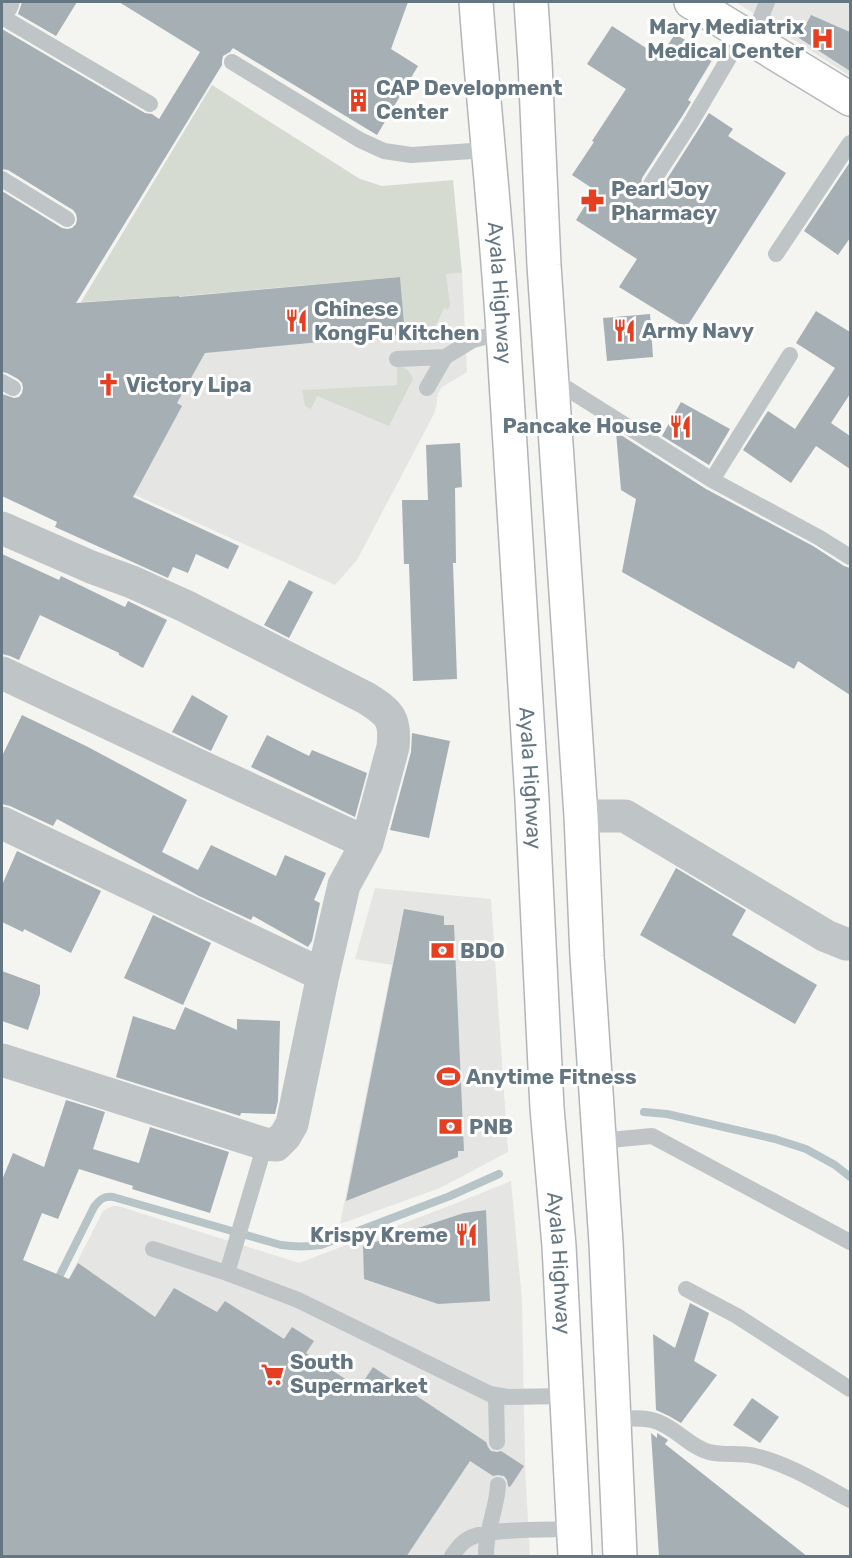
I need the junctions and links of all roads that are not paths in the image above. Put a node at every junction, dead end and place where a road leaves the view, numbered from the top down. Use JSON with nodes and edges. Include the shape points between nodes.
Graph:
{"nodes":[{"id":1,"x":476,"y":2,"type":"edge"},
{"id":2,"x":531,"y":2,"type":"edge"},
{"id":3,"x":691,"y":2,"type":"edge"},
{"id":4,"x":768,"y":2,"type":"edge"},
{"id":5,"x":2,"y":17,"type":"edge"},
{"id":6,"x":748,"y":37,"type":"junction"},
{"id":7,"x":231,"y":62,"type":"dead end"},
{"id":8,"x":850,"y":99,"type":"edge"},
{"id":9,"x":150,"y":105,"type":"dead end"},
{"id":10,"x":850,"y":143,"type":"edge"},
{"id":11,"x":488,"y":150,"type":"junction"},
{"id":12,"x":2,"y":179,"type":"edge"},
{"id":13,"x":651,"y":184,"type":"dead end"},
{"id":14,"x":67,"y":219,"type":"dead end"},
{"id":15,"x":776,"y":254,"type":"dead end"},
{"id":16,"x":503,"y":332,"type":"junction"},
{"id":17,"x":790,"y":355,"type":"dead end"},
{"id":18,"x":445,"y":357,"type":"junction"},
{"id":19,"x":397,"y":358,"type":"dead end"},
{"id":20,"x":551,"y":379,"type":"junction"},
{"id":21,"x":427,"y":388,"type":"dead end"},
{"id":22,"x":712,"y":480,"type":"junction"},
{"id":23,"x":2,"y":528,"type":"edge"},
{"id":24,"x":850,"y":557,"type":"edge"},
{"id":25,"x":2,"y":673,"type":"edge"},
{"id":26,"x":581,"y":816,"type":"junction"},
{"id":27,"x":4,"y":829,"type":"edge"},
{"id":28,"x":367,"y":843,"type":"junction"},
{"id":29,"x":850,"y":944,"type":"edge"},
{"id":30,"x":323,"y":975,"type":"junction"},
{"id":31,"x":2,"y":1060,"type":"edge"},
{"id":32,"x":597,"y":1104,"type":"junction"},
{"id":33,"x":547,"y":1108,"type":"junction"},
{"id":34,"x":599,"y":1141,"type":"junction"},
{"id":35,"x":266,"y":1144,"type":"junction"},
{"id":36,"x":850,"y":1242,"type":"edge"},
{"id":37,"x":153,"y":1249,"type":"dead end"},
{"id":38,"x":227,"y":1274,"type":"junction"},
{"id":39,"x":686,"y":1289,"type":"dead end"},
{"id":40,"x":850,"y":1389,"type":"edge"},
{"id":41,"x":496,"y":1396,"type":"junction"},
{"id":42,"x":566,"y":1396,"type":"junction"},
{"id":43,"x":613,"y":1419,"type":"junction"},
{"id":44,"x":496,"y":1442,"type":"dead end"},
{"id":45,"x":498,"y":1485,"type":"dead end"},
{"id":46,"x":850,"y":1500,"type":"edge"},
{"id":47,"x":487,"y":1533,"type":"junction"},
{"id":48,"x":574,"y":1543,"type":"edge"},
{"id":49,"x":452,"y":1557,"type":"edge"},
{"id":50,"x":486,"y":1557,"type":"edge"},
{"id":51,"x":620,"y":1557,"type":"edge"}],
"edges":[{"from":1,"to":11,"type":"main road","name":"Ayala Highway"},
{"from":2,"to":20,"type":"main road"},
{"from":3,"to":6,"type":"main road"},
{"from":4,"to":6,"type":"lane"},
{"from":5,"to":9,"type":"lane"},
{"from":6,"to":8,"type":"main road"},
{"from":6,"to":13,"type":"lane"},
{"from":7,"to":11,"type":"lane","via":[[384,151],[411,155]]},
{"from":10,"to":15,"type":"lane"},
{"from":11,"to":16,"type":"main road","name":"Ayala Highway"},
{"from":12,"to":14,"type":"lane"},
{"from":16,"to":18,"type":"lane","via":[[473,340]]},
{"from":16,"to":33,"type":"main road","name":"Ayala Highway"},
{"from":17,"to":22,"type":"lane"},
{"from":18,"to":19,"type":"lane"},
{"from":18,"to":21,"type":"lane"},
{"from":20,"to":22,"type":"lane"},
{"from":20,"to":26,"type":"main road"},
{"from":22,"to":24,"type":"lane"},
{"from":23,"to":28,"type":"street","via":[[185,606],[366,698],[382,710],[395,732]]},
{"from":25,"to":28,"type":"street"},
{"from":26,"to":29,"type":"street","via":[[625,816],[826,936]]},
{"from":26,"to":32,"type":"main road"},
{"from":27,"to":30,"type":"street"},
{"from":28,"to":30,"type":"street","via":[[344,885]]},
{"from":30,"to":35,"type":"street","via":[[292,1124],[276,1144]]},
{"from":31,"to":35,"type":"street"},
{"from":32,"to":33,"type":"main road"},
{"from":32,"to":34,"type":"main road"},
{"from":33,"to":42,"type":"main road","name":"Ayala Highway"},
{"from":34,"to":36,"type":"lane","via":[[652,1136]]},
{"from":34,"to":43,"type":"main road"},
{"from":35,"to":38,"type":"lane"},
{"from":37,"to":38,"type":"lane"},
{"from":38,"to":41,"type":"lane","via":[[321,1310]]},
{"from":39,"to":40,"type":"lane","via":[[737,1316]]},
{"from":41,"to":42,"type":"lane"},
{"from":41,"to":44,"type":"lane"},
{"from":42,"to":48,"type":"main road","name":"Ayala Highway"},
{"from":43,"to":46,"type":"lane","via":[[657,1421],[701,1449],[753,1455],[777,1463]]},
{"from":43,"to":51,"type":"main road"},
{"from":45,"to":47,"type":"lane"},
{"from":47,"to":48,"type":"lane","via":[[532,1530]]},
{"from":47,"to":49,"type":"lane","via":[[466,1540]]},
{"from":47,"to":50,"type":"lane"}]}
